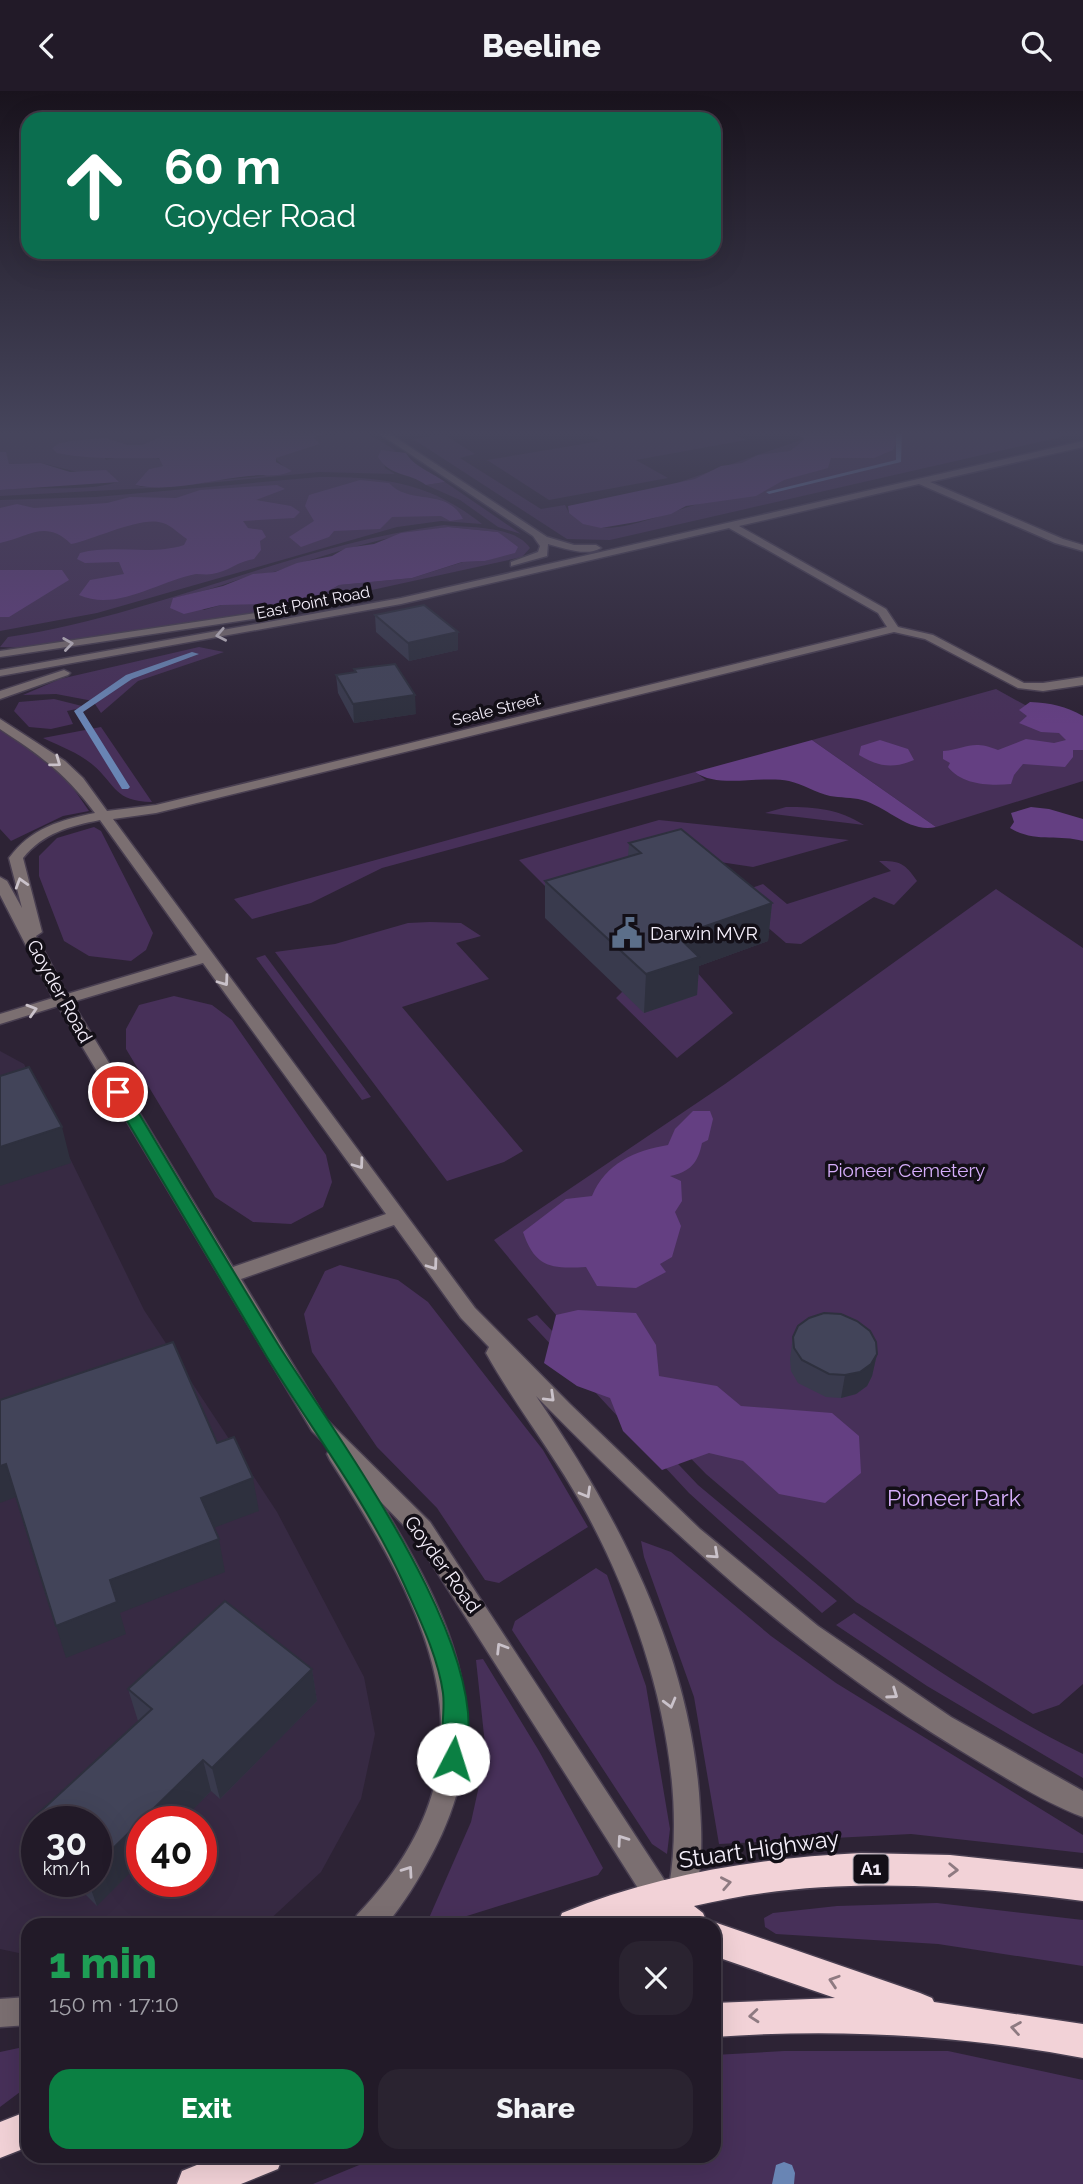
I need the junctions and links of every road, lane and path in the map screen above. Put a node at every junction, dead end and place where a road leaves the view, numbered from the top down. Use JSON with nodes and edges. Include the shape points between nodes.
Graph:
{"nodes":[{"id":1,"x":529,"y":530,"type":"edge"},
{"id":2,"x":705,"y":530,"type":"edge"},
{"id":3,"x":739,"y":530,"type":"edge"},
{"id":4,"x":1033,"y":530,"type":"edge"},
{"id":5,"x":537,"y":535,"type":"junction"},
{"id":6,"x":671,"y":538,"type":"junction"},
{"id":7,"x":596,"y":548,"type":"junction"},
{"id":8,"x":1083,"y":548,"type":"edge"},
{"id":9,"x":495,"y":570,"type":"junction"},
{"id":10,"x":894,"y":629,"type":"junction"},
{"id":11,"x":193,"y":641,"type":"junction"},
{"id":12,"x":0,"y":652,"type":"edge"},
{"id":13,"x":0,"y":673,"type":"edge"},
{"id":14,"x":1083,"y":681,"type":"edge"},
{"id":15,"x":0,"y":695,"type":"edge"},
{"id":16,"x":0,"y":723,"type":"edge"},
{"id":17,"x":104,"y":818,"type":"junction"},
{"id":18,"x":0,"y":881,"type":"edge"},
{"id":19,"x":206,"y":957,"type":"junction"},
{"id":20,"x":47,"y":972,"type":"junction"},
{"id":21,"x":63,"y":1001,"type":"junction"},
{"id":22,"x":0,"y":1019,"type":"edge"},
{"id":23,"x":398,"y":1217,"type":"junction"},
{"id":24,"x":228,"y":1276,"type":"junction"},
{"id":25,"x":468,"y":1313,"type":"junction"},
{"id":26,"x":319,"y":1425,"type":"junction"},
{"id":27,"x":1083,"y":1805,"type":"edge"},
{"id":28,"x":1083,"y":1885,"type":"edge"},
{"id":29,"x":674,"y":1911,"type":"edge"},
{"id":30,"x":372,"y":1918,"type":"edge"},
{"id":31,"x":624,"y":1918,"type":"edge"},
{"id":32,"x":721,"y":1941,"type":"edge"},
{"id":33,"x":21,"y":2012,"type":"edge"},
{"id":34,"x":0,"y":2013,"type":"edge"},
{"id":35,"x":945,"y":2018,"type":"junction"},
{"id":36,"x":721,"y":2019,"type":"edge"},
{"id":37,"x":1083,"y":2041,"type":"edge"},
{"id":38,"x":21,"y":2132,"type":"edge"},
{"id":39,"x":0,"y":2140,"type":"edge"},
{"id":40,"x":239,"y":2163,"type":"edge"},
{"id":41,"x":248,"y":2163,"type":"edge"},
{"id":42,"x":200,"y":2182,"type":"edge"}],
"edges":[{"from":1,"to":5,"type":"street"},
{"from":2,"to":6,"type":"street","name":"East Point Road"},
{"from":3,"to":10,"type":"street","via":[[882,611]]},
{"from":4,"to":8,"type":"street"},
{"from":5,"to":7,"type":"street","via":[[566,547]]},
{"from":5,"to":9,"type":"street","via":[[545,546],[543,554]]},
{"from":6,"to":7,"type":"street","name":"East Point Road"},
{"from":6,"to":11,"type":"street","name":"East Point Road","one_way":true,"via":[[401,601]]},
{"from":7,"to":9,"type":"street","name":"East Point Road"},
{"from":12,"to":9,"type":"street","name":"East Point Road","one_way":true,"via":[[329,604]]},
{"from":10,"to":14,"type":"street","name":"Seale Street","via":[[929,637],[1022,686]]},
{"from":10,"to":17,"type":"street","name":"Seale Street"},
{"from":11,"to":13,"type":"street","name":"East Point Road"},
{"from":11,"to":15,"type":"street","via":[[55,675]]},
{"from":16,"to":17,"type":"street","one_way":true,"via":[[71,773]]},
{"from":17,"to":19,"type":"street"},
{"from":20,"to":17,"type":"street","name":"Seale Street","one_way":true,"via":[[16,858],[36,835],[63,824]]},
{"from":18,"to":20,"type":"street","name":"Goyder Road"},
{"from":19,"to":21,"type":"street"},
{"from":19,"to":23,"type":"street","one_way":true},
{"from":20,"to":21,"type":"street","name":"Goyder Road"},
{"from":22,"to":21,"type":"street","one_way":true},
{"from":21,"to":24,"type":"street","name":"Goyder Road"},
{"from":23,"to":24,"type":"street"},
{"from":23,"to":25,"type":"street","one_way":true},
{"from":24,"to":26,"type":"street","name":"Goyder Road"},
{"from":25,"to":27,"type":"street","one_way":true,"via":[[659,1504],[780,1610],[899,1698]]},
{"from":25,"to":29,"type":"street","one_way":true,"via":[[572,1467],[636,1592],[678,1734],[683,1769],[689,1836]]},
{"from":29,"to":26,"type":"street","name":"Goyder Road","one_way":true,"via":[[422,1529]]},
{"from":30,"to":26,"type":"street","one_way":true,"via":[[422,1850],[435,1824],[453,1759],[454,1692],[413,1579]]},
{"from":29,"to":28,"type":"highway","name":"Stuart Highway","number":"A1","one_way":true,"via":[[727,1882],[810,1871],[992,1872]]},
{"from":29,"to":31,"type":"highway","name":"Stuart Highway","number":"A1"},
{"from":35,"to":32,"type":"highway","one_way":true},
{"from":33,"to":34,"type":"street"},
{"from":35,"to":36,"type":"highway","one_way":true,"via":[[781,2014]]},
{"from":37,"to":35,"type":"highway","one_way":true},
{"from":38,"to":39,"type":"highway"},
{"from":40,"to":42,"type":"highway"},
{"from":41,"to":42,"type":"highway"}]}
